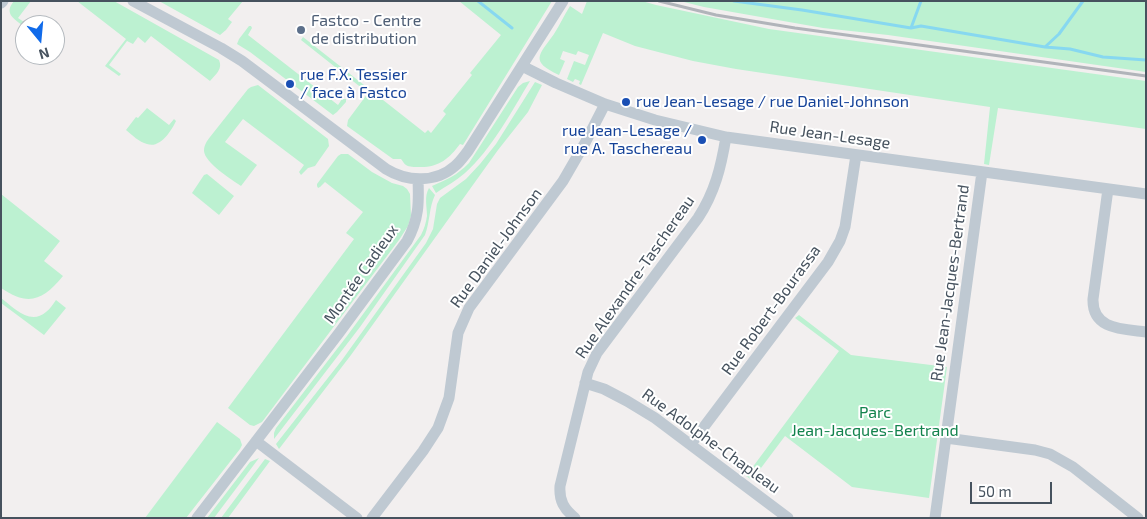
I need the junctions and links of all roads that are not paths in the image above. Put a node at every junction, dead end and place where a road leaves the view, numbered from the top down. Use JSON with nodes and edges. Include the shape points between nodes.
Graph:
{"nodes":[{"id":1,"x":133,"y":1,"type":"edge"},
{"id":2,"x":563,"y":1,"type":"edge"},
{"id":3,"x":522,"y":66,"type":"junction"},
{"id":4,"x":605,"y":104,"type":"junction"},
{"id":5,"x":726,"y":137,"type":"junction"},
{"id":6,"x":856,"y":155,"type":"junction"},
{"id":7,"x":982,"y":172,"type":"junction"},
{"id":8,"x":418,"y":179,"type":"junction"},
{"id":9,"x":1108,"y":189,"type":"junction"},
{"id":10,"x":1146,"y":194,"type":"edge"},
{"id":11,"x":1146,"y":332,"type":"edge"},
{"id":12,"x":585,"y":383,"type":"junction"},
{"id":13,"x":946,"y":438,"type":"junction"},
{"id":14,"x":256,"y":441,"type":"junction"},
{"id":15,"x":691,"y":444,"type":"junction"},
{"id":16,"x":197,"y":518,"type":"edge"},
{"id":17,"x":357,"y":518,"type":"edge"},
{"id":18,"x":372,"y":518,"type":"edge"},
{"id":19,"x":576,"y":518,"type":"edge"},
{"id":20,"x":788,"y":518,"type":"edge"},
{"id":21,"x":935,"y":518,"type":"edge"},
{"id":22,"x":1138,"y":518,"type":"edge"}],
"edges":[{"from":1,"to":8,"type":"street","via":[[242,61],[386,170]]},
{"from":2,"to":3,"type":"street"},
{"from":3,"to":4,"type":"street","name":"Rue Jean-Lesage"},
{"from":3,"to":8,"type":"street","via":[[461,160],[449,171]]},
{"from":4,"to":5,"type":"street","name":"Rue Jean-Lesage"},
{"from":4,"to":18,"type":"street","name":"Rue Daniel-Johnson","via":[[563,181],[469,308],[458,333],[449,398],[438,428]]},
{"from":5,"to":6,"type":"street","name":"Rue Jean-Lesage"},
{"from":5,"to":12,"type":"street","name":"Rue Alexandre-Taschereau","via":[[708,202],[597,353]]},
{"from":6,"to":7,"type":"street","name":"Rue Jean-Lesage"},
{"from":6,"to":15,"type":"street","name":"Rue Robert-Bourassa","via":[[846,222],[837,248]]},
{"from":7,"to":9,"type":"street","name":"Rue Jean-Lesage"},
{"from":7,"to":13,"type":"street","name":"Rue Jean-Jacques-Bertrand"},
{"from":8,"to":14,"type":"street","name":"Montée Cadieux","via":[[417,215],[407,241]]},
{"from":9,"to":10,"type":"street","name":"Rue Jean-Lesage"},
{"from":9,"to":11,"type":"street","via":[[1094,310],[1099,320],[1109,326]]},
{"from":12,"to":15,"type":"street","name":"Rue Adolphe-Chapleau","via":[[627,401]]},
{"from":12,"to":19,"type":"street","name":"Rue Alexandre-Taschereau","via":[[560,493],[562,505]]},
{"from":13,"to":21,"type":"street","name":"Rue Jean-Jacques-Bertrand"},
{"from":13,"to":22,"type":"street","via":[[1050,454],[1073,467]]},
{"from":14,"to":16,"type":"street","name":"Montée Cadieux"},
{"from":14,"to":17,"type":"street"},
{"from":15,"to":20,"type":"street","name":"Rue Adolphe-Chapleau"}]}
